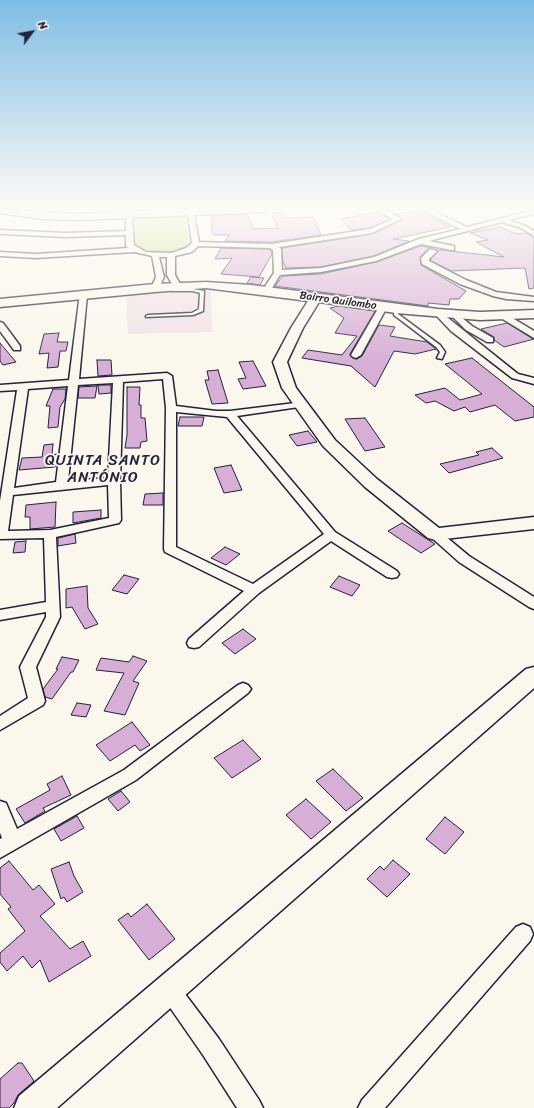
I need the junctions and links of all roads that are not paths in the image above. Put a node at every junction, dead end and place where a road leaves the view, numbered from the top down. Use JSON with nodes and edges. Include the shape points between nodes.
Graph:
{"nodes":[{"id":1,"x":157,"y":261,"type":"edge"},
{"id":2,"x":170,"y":261,"type":"edge"},
{"id":3,"x":277,"y":261,"type":"edge"},
{"id":4,"x":368,"y":261,"type":"edge"},
{"id":5,"x":423,"y":261,"type":"edge"},
{"id":6,"x":278,"y":273,"type":"junction"},
{"id":7,"x":175,"y":288,"type":"junction"},
{"id":8,"x":153,"y":290,"type":"junction"},
{"id":9,"x":266,"y":291,"type":"junction"},
{"id":10,"x":83,"y":295,"type":"junction"},
{"id":11,"x":316,"y":298,"type":"junction"},
{"id":12,"x":534,"y":299,"type":"edge"},
{"id":13,"x":0,"y":303,"type":"edge"},
{"id":14,"x":383,"y":307,"type":"junction"},
{"id":15,"x":396,"y":309,"type":"junction"},
{"id":16,"x":438,"y":313,"type":"junction"},
{"id":17,"x":534,"y":314,"type":"edge"},
{"id":18,"x":455,"y":315,"type":"junction"},
{"id":19,"x":148,"y":316,"type":"dead end"},
{"id":20,"x":504,"y":316,"type":"junction"},
{"id":21,"x":0,"y":325,"type":"edge"},
{"id":22,"x":534,"y":335,"type":"edge"},
{"id":23,"x":490,"y":340,"type":"dead end"},
{"id":24,"x":17,"y":348,"type":"dead end"},
{"id":25,"x":356,"y":355,"type":"dead end"},
{"id":26,"x":440,"y":358,"type":"dead end"},
{"id":27,"x":118,"y":380,"type":"junction"},
{"id":28,"x":534,"y":381,"type":"edge"},
{"id":29,"x":73,"y":382,"type":"junction"},
{"id":30,"x":23,"y":386,"type":"junction"},
{"id":31,"x":0,"y":388,"type":"edge"},
{"id":32,"x":300,"y":404,"type":"junction"},
{"id":33,"x":171,"y":408,"type":"junction"},
{"id":34,"x":230,"y":414,"type":"junction"},
{"id":35,"x":114,"y":481,"type":"junction"},
{"id":36,"x":62,"y":485,"type":"junction"},
{"id":37,"x":7,"y":492,"type":"junction"},
{"id":38,"x":2,"y":518,"type":"edge"},
{"id":39,"x":534,"y":523,"type":"edge"},
{"id":40,"x":50,"y":534,"type":"junction"},
{"id":41,"x":435,"y":534,"type":"junction"},
{"id":42,"x":331,"y":535,"type":"junction"},
{"id":43,"x":392,"y":574,"type":"dead end"},
{"id":44,"x":254,"y":590,"type":"junction"},
{"id":45,"x":534,"y":604,"type":"edge"},
{"id":46,"x":53,"y":606,"type":"junction"},
{"id":47,"x":0,"y":615,"type":"edge"},
{"id":48,"x":194,"y":643,"type":"dead end"},
{"id":49,"x":534,"y":675,"type":"edge"},
{"id":50,"x":243,"y":689,"type":"dead end"},
{"id":51,"x":0,"y":724,"type":"edge"},
{"id":52,"x":0,"y":809,"type":"edge"},
{"id":53,"x":6,"y":846,"type":"edge"},
{"id":54,"x":523,"y":934,"type":"dead end"},
{"id":55,"x":169,"y":989,"type":"junction"},
{"id":56,"x":31,"y":1108,"type":"edge"},
{"id":57,"x":251,"y":1108,"type":"edge"},
{"id":58,"x":370,"y":1108,"type":"edge"}],
"edges":[{"from":1,"to":8,"type":"street","via":[[160,272]]},
{"from":2,"to":7,"type":"street"},
{"from":3,"to":6,"type":"street"},
{"from":4,"to":6,"type":"street","via":[[315,271]]},
{"from":5,"to":12,"type":"street","via":[[493,294]]},
{"from":6,"to":9,"type":"street"},
{"from":7,"to":8,"type":"street","name":"Bairro Quilombo"},
{"from":7,"to":9,"type":"street","name":"Bairro Quilombo","via":[[223,286]]},
{"from":7,"to":19,"type":"lane","via":[[202,292],[201,310],[193,314]]},
{"from":8,"to":10,"type":"street","name":"Bairro Quilombo"},
{"from":9,"to":11,"type":"street","name":"Bairro Quilombo"},
{"from":10,"to":13,"type":"street","name":"Bairro Quilombo"},
{"from":10,"to":29,"type":"street"},
{"from":11,"to":14,"type":"street","name":"Bairro Quilombo"},
{"from":11,"to":32,"type":"street","via":[[280,362],[289,388]]},
{"from":14,"to":15,"type":"street","name":"Bairro Quilombo"},
{"from":14,"to":25,"type":"street"},
{"from":15,"to":16,"type":"street","name":"Bairro Quilombo"},
{"from":15,"to":26,"type":"lane","via":[[396,314],[438,346],[443,352]]},
{"from":16,"to":18,"type":"street","name":"Bairro Quilombo"},
{"from":16,"to":28,"type":"street","via":[[454,329],[516,376]]},
{"from":17,"to":20,"type":"street","name":"Bairro Quilombo"},
{"from":18,"to":20,"type":"street","name":"Bairro Quilombo"},
{"from":18,"to":23,"type":"street","via":[[469,328]]},
{"from":20,"to":22,"type":"street"},
{"from":21,"to":24,"type":"street"},
{"from":27,"to":29,"type":"street"},
{"from":27,"to":33,"type":"street","via":[[167,376]]},
{"from":27,"to":35,"type":"street"},
{"from":29,"to":30,"type":"street"},
{"from":29,"to":36,"type":"street"},
{"from":30,"to":31,"type":"street"},
{"from":30,"to":37,"type":"street"},
{"from":32,"to":34,"type":"street"},
{"from":32,"to":41,"type":"street","via":[[329,443],[371,484]]},
{"from":33,"to":34,"type":"street"},
{"from":33,"to":44,"type":"street","via":[[170,549]]},
{"from":34,"to":42,"type":"street"},
{"from":35,"to":36,"type":"street"},
{"from":35,"to":40,"type":"street","via":[[115,520]]},
{"from":36,"to":37,"type":"street"},
{"from":37,"to":38,"type":"street"},
{"from":38,"to":40,"type":"street","via":[[1,535]]},
{"from":39,"to":41,"type":"street"},
{"from":40,"to":46,"type":"street"},
{"from":41,"to":45,"type":"street","via":[[464,559]]},
{"from":42,"to":43,"type":"street"},
{"from":42,"to":44,"type":"street"},
{"from":44,"to":48,"type":"street"},
{"from":46,"to":47,"type":"street"},
{"from":46,"to":51,"type":"street","via":[[53,617],[28,667],[37,701]]},
{"from":49,"to":55,"type":"street"},
{"from":50,"to":53,"type":"street","via":[[130,775]]},
{"from":52,"to":53,"type":"street"},
{"from":54,"to":58,"type":"street"},
{"from":55,"to":56,"type":"street"},
{"from":55,"to":57,"type":"street"}]}
